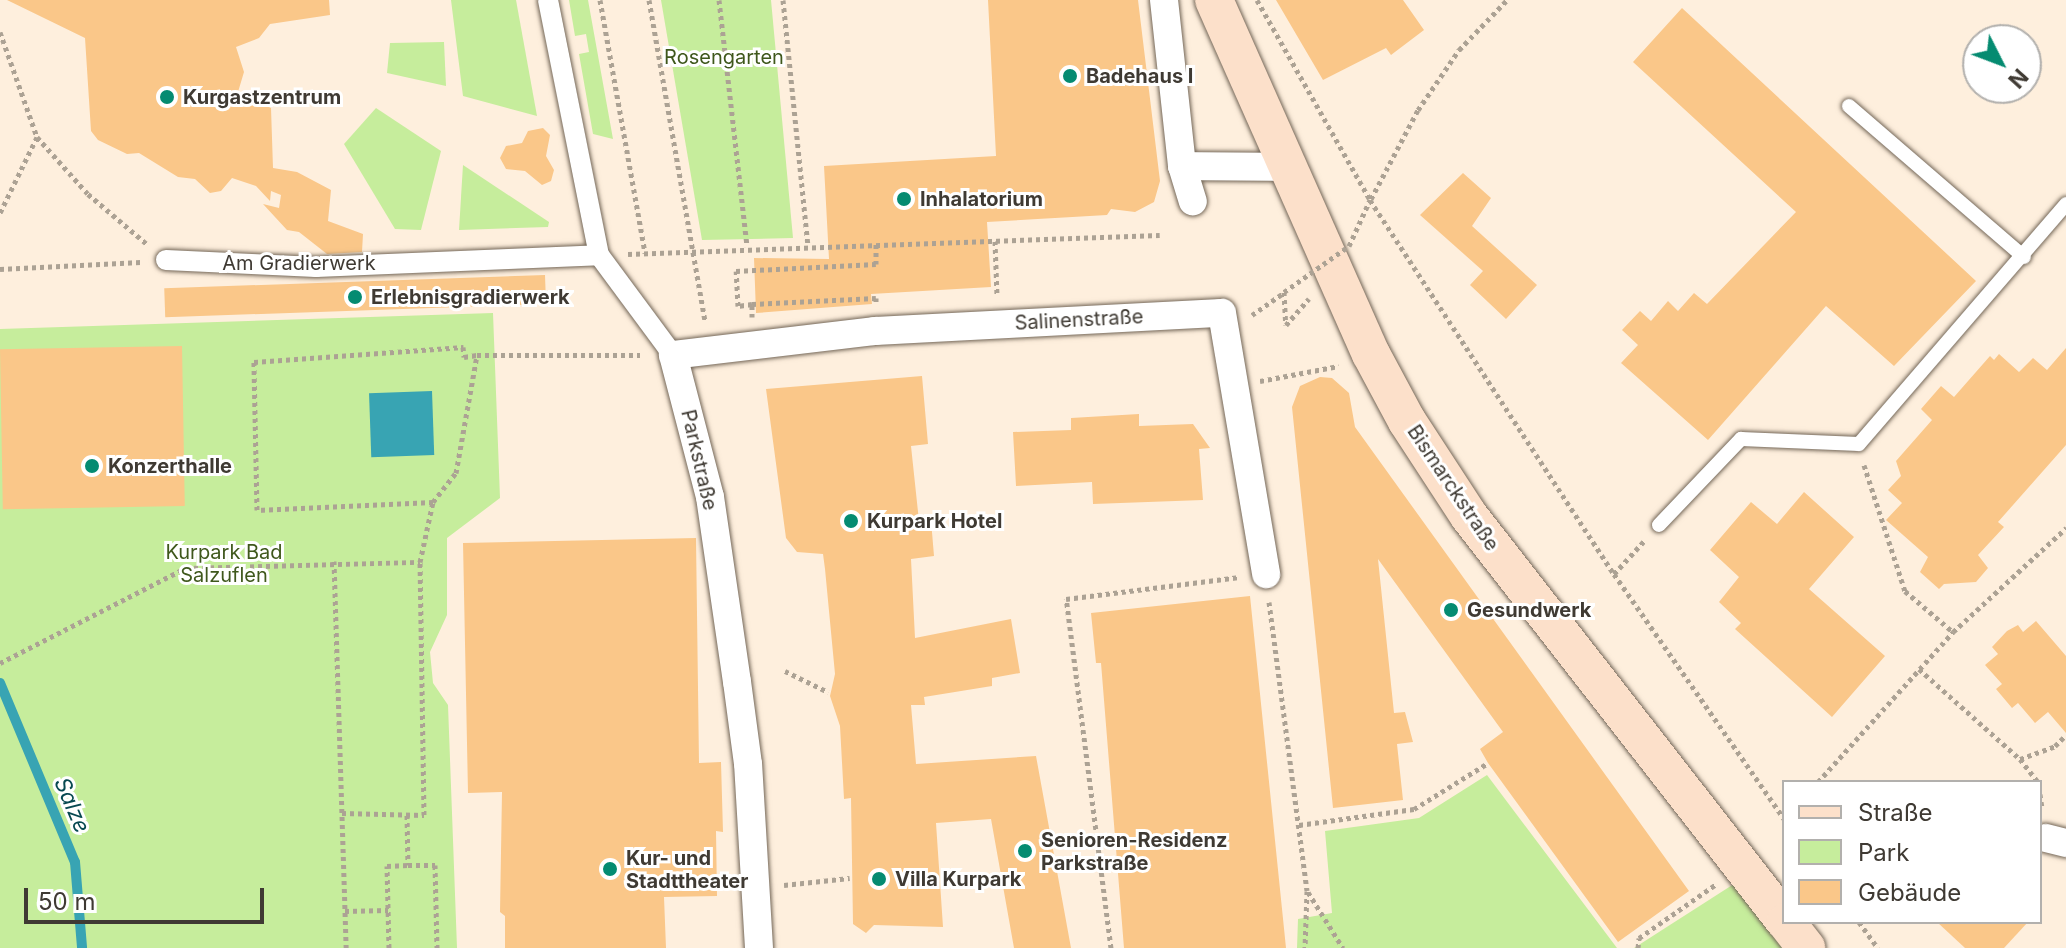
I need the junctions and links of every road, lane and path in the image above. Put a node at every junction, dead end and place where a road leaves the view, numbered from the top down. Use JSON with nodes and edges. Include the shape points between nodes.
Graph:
{"nodes":[{"id":1,"x":548,"y":0,"type":"edge"},
{"id":2,"x":600,"y":0,"type":"edge"},
{"id":3,"x":649,"y":0,"type":"edge"},
{"id":4,"x":719,"y":0,"type":"edge"},
{"id":5,"x":783,"y":0,"type":"edge"},
{"id":6,"x":1164,"y":0,"type":"edge"},
{"id":7,"x":1214,"y":0,"type":"edge"},
{"id":8,"x":1257,"y":0,"type":"edge"},
{"id":9,"x":1507,"y":0,"type":"edge"},
{"id":10,"x":0,"y":32,"type":"edge"},
{"id":11,"x":1849,"y":106,"type":"dead end"},
{"id":12,"x":37,"y":137,"type":"junction"},
{"id":13,"x":1182,"y":166,"type":"junction"},
{"id":14,"x":1289,"y":167,"type":"junction"},
{"id":15,"x":1370,"y":200,"type":"junction"},
{"id":16,"x":1193,"y":201,"type":"dead end"},
{"id":17,"x":2066,"y":204,"type":"edge"},
{"id":18,"x":0,"y":213,"type":"edge"},
{"id":19,"x":1160,"y":235,"type":"dead end"},
{"id":20,"x":876,"y":242,"type":"junction"},
{"id":21,"x":808,"y":245,"type":"junction"},
{"id":22,"x":747,"y":246,"type":"junction"},
{"id":23,"x":692,"y":250,"type":"junction"},
{"id":24,"x":645,"y":253,"type":"junction"},
{"id":25,"x":599,"y":255,"type":"junction"},
{"id":26,"x":2024,"y":257,"type":"junction"},
{"id":27,"x":166,"y":260,"type":"junction"},
{"id":28,"x":0,"y":269,"type":"edge"},
{"id":29,"x":1284,"y":292,"type":"junction"},
{"id":30,"x":872,"y":298,"type":"dead end"},
{"id":31,"x":752,"y":304,"type":"junction"},
{"id":32,"x":1315,"y":312,"type":"dead end"},
{"id":33,"x":1252,"y":315,"type":"dead end"},
{"id":34,"x":753,"y":317,"type":"dead end"},
{"id":35,"x":709,"y":350,"type":"junction"},
{"id":36,"x":1333,"y":354,"type":"dead end"},
{"id":37,"x":477,"y":355,"type":"junction"},
{"id":38,"x":673,"y":355,"type":"junction"},
{"id":39,"x":1232,"y":385,"type":"junction"},
{"id":40,"x":1859,"y":444,"type":"junction"},
{"id":41,"x":433,"y":502,"type":"junction"},
{"id":42,"x":1659,"y":525,"type":"joint"},
{"id":43,"x":2066,"y":528,"type":"edge"},
{"id":44,"x":334,"y":561,"type":"junction"},
{"id":45,"x":420,"y":562,"type":"junction"},
{"id":46,"x":1266,"y":574,"type":"junction"},
{"id":47,"x":1614,"y":574,"type":"junction"},
{"id":48,"x":1953,"y":632,"type":"junction"},
{"id":49,"x":0,"y":663,"type":"edge"},
{"id":50,"x":1919,"y":669,"type":"junction"},
{"id":51,"x":785,"y":671,"type":"dead end"},
{"id":52,"x":828,"y":692,"type":"dead end"},
{"id":53,"x":2066,"y":735,"type":"edge"},
{"id":54,"x":2020,"y":759,"type":"junction"},
{"id":55,"x":1488,"y":763,"type":"dead end"},
{"id":56,"x":1820,"y":780,"type":"edge"},
{"id":57,"x":2036,"y":780,"type":"edge"},
{"id":58,"x":342,"y":813,"type":"junction"},
{"id":59,"x":407,"y":815,"type":"junction"},
{"id":60,"x":1782,"y":815,"type":"edge"},
{"id":61,"x":1299,"y":825,"type":"junction"},
{"id":62,"x":408,"y":865,"type":"junction"},
{"id":63,"x":850,"y":878,"type":"dead end"},
{"id":64,"x":1719,"y":882,"type":"dead end"},
{"id":65,"x":755,"y":887,"type":"junction"},
{"id":66,"x":1307,"y":891,"type":"junction"},
{"id":67,"x":388,"y":910,"type":"junction"},
{"id":68,"x":345,"y":911,"type":"junction"},
{"id":69,"x":1782,"y":917,"type":"edge"},
{"id":70,"x":1787,"y":924,"type":"edge"},
{"id":71,"x":1860,"y":924,"type":"edge"},
{"id":72,"x":1876,"y":945,"type":"edge"},
{"id":73,"x":346,"y":948,"type":"edge"},
{"id":74,"x":389,"y":948,"type":"edge"},
{"id":75,"x":437,"y":948,"type":"edge"},
{"id":76,"x":759,"y":948,"type":"edge"},
{"id":77,"x":1111,"y":948,"type":"edge"},
{"id":78,"x":1305,"y":948,"type":"edge"},
{"id":79,"x":1343,"y":948,"type":"edge"},
{"id":80,"x":1638,"y":948,"type":"edge"},
{"id":81,"x":1806,"y":948,"type":"edge"},
{"id":82,"x":1866,"y":948,"type":"edge"}],
"edges":[{"from":1,"to":25,"type":"street","name":"Parkstraße"},
{"from":2,"to":24,"type":"path"},
{"from":3,"to":23,"type":"path"},
{"from":4,"to":22,"type":"path"},
{"from":5,"to":21,"type":"path"},
{"from":6,"to":13,"type":"street"},
{"from":7,"to":14,"type":"main road","name":"Bismarckstraße"},
{"from":8,"to":15,"type":"path"},
{"from":9,"to":15,"type":"path","via":[[1459,50],[1418,110]]},
{"from":10,"to":12,"type":"path"},
{"from":11,"to":26,"type":"lane"},
{"from":12,"to":18,"type":"path"},
{"from":12,"to":27,"type":"path","via":[[88,194]]},
{"from":13,"to":14,"type":"street"},
{"from":13,"to":16,"type":"street"},
{"from":14,"to":69,"type":"main road","name":"Bismarckstraße","via":[[1371,354],[1469,516]]},
{"from":15,"to":29,"type":"path","bridge":true,"via":[[1349,246]]},
{"from":15,"to":47,"type":"path"},
{"from":17,"to":26,"type":"lane"},
{"from":19,"to":20,"type":"path"},
{"from":20,"to":21,"type":"path"},
{"from":20,"to":31,"type":"path","via":[[876,264],[736,271],[738,306]]},
{"from":21,"to":22,"type":"path"},
{"from":22,"to":23,"type":"path"},
{"from":23,"to":24,"type":"path"},
{"from":23,"to":35,"type":"path"},
{"from":24,"to":25,"type":"path"},
{"from":25,"to":27,"type":"street","name":"Am Gradierwerk","via":[[316,267]]},
{"from":25,"to":38,"type":"street","name":"Parkstraße"},
{"from":26,"to":40,"type":"lane"},
{"from":27,"to":28,"type":"path"},
{"from":29,"to":32,"type":"path","via":[[1286,325],[1309,298]]},
{"from":29,"to":33,"type":"path"},
{"from":30,"to":31,"type":"path"},
{"from":31,"to":34,"type":"path"},
{"from":35,"to":38,"type":"street","name":"Salinenstraße"},
{"from":35,"to":39,"type":"street","name":"Salinenstraße","via":[[875,331],[1222,313]]},
{"from":36,"to":39,"type":"path","via":[[1339,368]]},
{"from":37,"to":38,"type":"path"},
{"from":37,"to":41,"type":"path","via":[[456,473]]},
{"from":37,"to":41,"type":"path","via":[[464,357],[463,347],[254,362],[257,510]]},
{"from":38,"to":65,"type":"street","name":"Parkstraße","via":[[710,497],[748,764]]},
{"from":39,"to":46,"type":"street","name":"Salinenstraße"},
{"from":40,"to":42,"type":"lane","via":[[1741,439]]},
{"from":40,"to":48,"type":"path","via":[[1905,591]]},
{"from":41,"to":45,"type":"path"},
{"from":42,"to":47,"type":"path"},
{"from":43,"to":48,"type":"path"},
{"from":44,"to":45,"type":"path"},
{"from":44,"to":49,"type":"path","via":[[186,568]]},
{"from":44,"to":58,"type":"path"},
{"from":45,"to":59,"type":"path","via":[[424,815]]},
{"from":46,"to":61,"type":"path"},
{"from":46,"to":77,"type":"path","via":[[1066,599]]},
{"from":47,"to":60,"type":"path"},
{"from":48,"to":50,"type":"path"},
{"from":50,"to":54,"type":"path"},
{"from":50,"to":56,"type":"path"},
{"from":51,"to":52,"type":"path"},
{"from":53,"to":54,"type":"path"},
{"from":54,"to":57,"type":"path"},
{"from":55,"to":61,"type":"path","via":[[1414,809]]},
{"from":58,"to":59,"type":"path"},
{"from":58,"to":68,"type":"path"},
{"from":59,"to":62,"type":"path"},
{"from":61,"to":66,"type":"path"},
{"from":62,"to":67,"type":"path","via":[[387,866]]},
{"from":62,"to":75,"type":"path","via":[[435,865]]},
{"from":63,"to":65,"type":"path"},
{"from":64,"to":80,"type":"path","via":[[1639,938]]},
{"from":65,"to":76,"type":"street","name":"Parkstraße"},
{"from":66,"to":78,"type":"path"},
{"from":66,"to":79,"type":"path"},
{"from":67,"to":68,"type":"path"},
{"from":67,"to":74,"type":"path"},
{"from":68,"to":73,"type":"path"},
{"from":70,"to":81,"type":"main road","name":"Bismarckstraße"},
{"from":71,"to":72,"type":"path"},
{"from":72,"to":82,"type":"path"}]}
